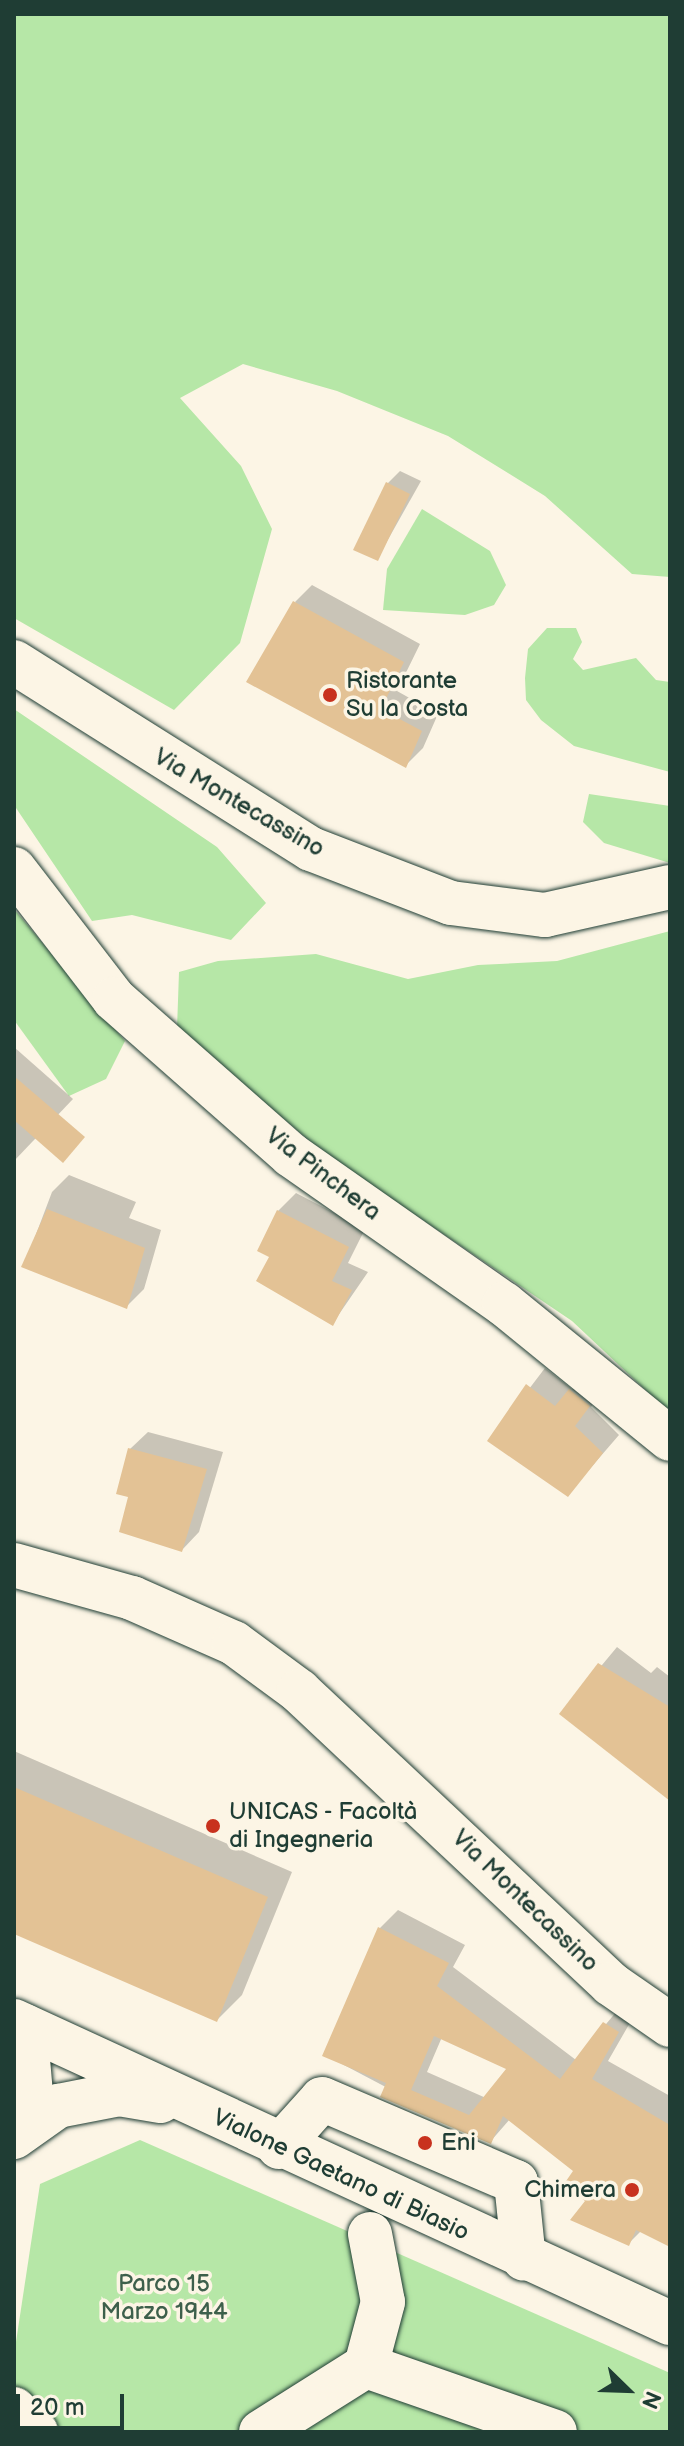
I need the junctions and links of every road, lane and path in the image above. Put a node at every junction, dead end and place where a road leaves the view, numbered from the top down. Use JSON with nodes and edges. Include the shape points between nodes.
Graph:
{"nodes":[{"id":1,"x":14,"y":662,"type":"edge"},
{"id":2,"x":14,"y":869,"type":"edge"},
{"id":3,"x":670,"y":887,"type":"edge"},
{"id":4,"x":670,"y":1439,"type":"edge"},
{"id":5,"x":14,"y":1565,"type":"edge"},
{"id":6,"x":670,"y":2025,"type":"edge"},
{"id":7,"x":18,"y":2029,"type":"edge"},
{"id":8,"x":196,"y":2108,"type":"junction"},
{"id":9,"x":14,"y":2128,"type":"edge"},
{"id":10,"x":14,"y":2137,"type":"edge"},
{"id":11,"x":279,"y":2147,"type":"junction"},
{"id":12,"x":370,"y":2234,"type":"dead end"},
{"id":13,"x":524,"y":2259,"type":"junction"},
{"id":14,"x":670,"y":2323,"type":"edge"},
{"id":15,"x":366,"y":2366,"type":"junction"},
{"id":16,"x":14,"y":2409,"type":"edge"},
{"id":17,"x":36,"y":2432,"type":"edge"},
{"id":18,"x":261,"y":2432,"type":"edge"},
{"id":19,"x":555,"y":2432,"type":"edge"}],
"edges":[{"from":1,"to":3,"type":"street","name":"Via Montecassino","via":[[311,849],[451,903],[545,915]]},
{"from":2,"to":4,"type":"street","name":"Via Pinchera","via":[[114,999],[291,1155],[504,1304]]},
{"from":5,"to":6,"type":"street","name":"Via Montecassino","via":[[132,1598],[234,1643],[299,1691],[611,1984]]},
{"from":7,"to":8,"type":"street","name":"Vialone Gaetano di Biasio"},
{"from":7,"to":9,"type":"street","via":[[31,2094]]},
{"from":8,"to":10,"type":"street","via":[[119,2094],[58,2106]]},
{"from":8,"to":11,"type":"street","name":"Vialone Gaetano di Biasio"},
{"from":11,"to":13,"type":"street","name":"Vialone Gaetano di Biasio"},
{"from":11,"to":13,"type":"street","via":[[322,2099],[516,2182]]},
{"from":12,"to":15,"type":"street","via":[[383,2302]]},
{"from":13,"to":14,"type":"street","name":"Vialone Gaetano di Biasio"},
{"from":15,"to":18,"type":"street"},
{"from":15,"to":19,"type":"street"},
{"from":16,"to":17,"type":"street"}]}
